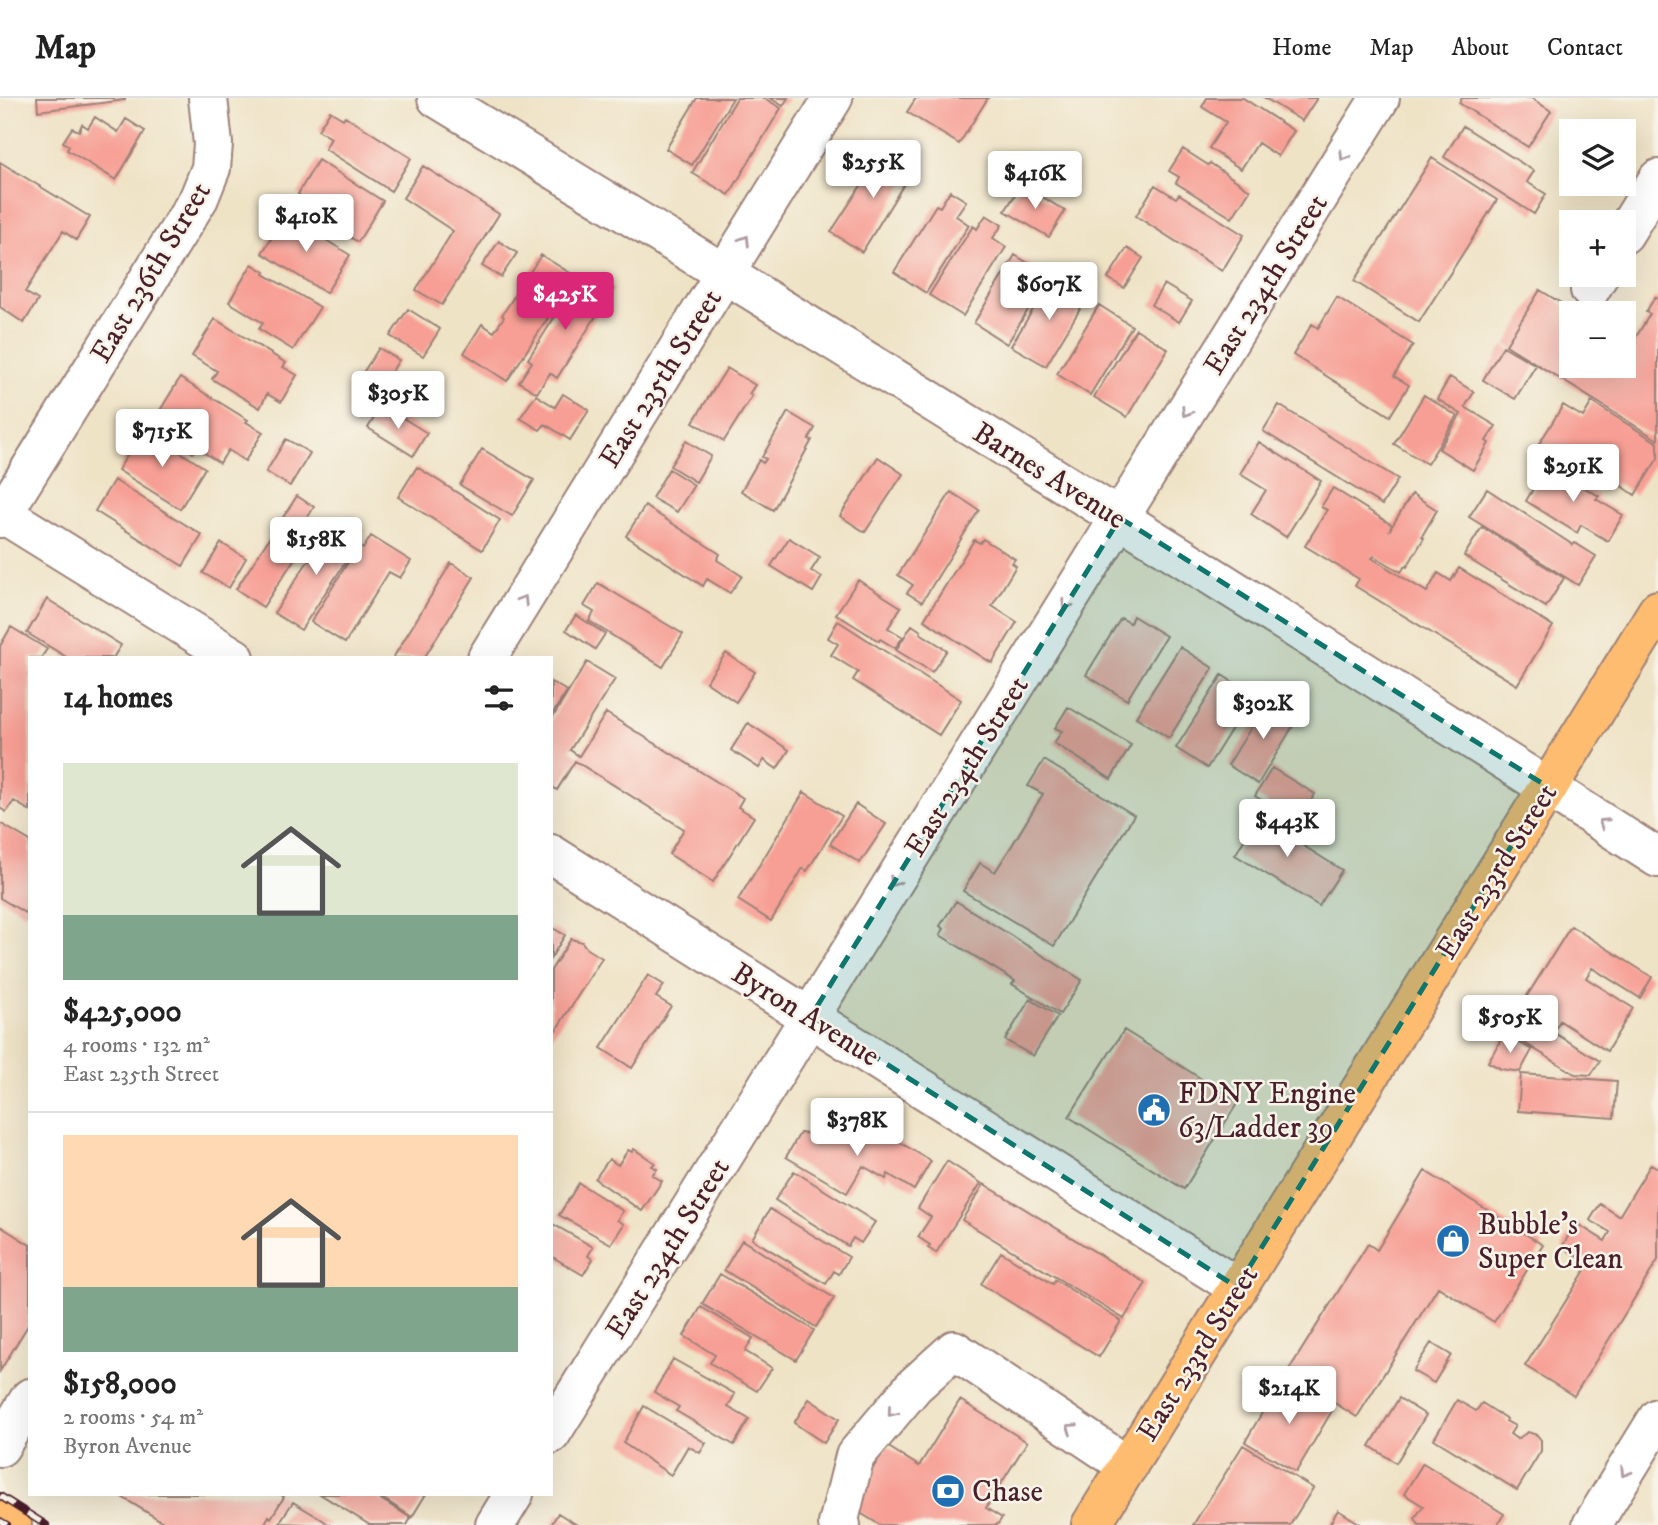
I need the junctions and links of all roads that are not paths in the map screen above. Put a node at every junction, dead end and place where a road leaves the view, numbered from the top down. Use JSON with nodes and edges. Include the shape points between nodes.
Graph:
{"nodes":[{"id":1,"x":208,"y":98,"type":"edge"},
{"id":2,"x":438,"y":98,"type":"edge"},
{"id":3,"x":833,"y":98,"type":"edge"},
{"id":4,"x":1380,"y":98,"type":"edge"},
{"id":5,"x":1658,"y":179,"type":"edge"},
{"id":6,"x":1636,"y":215,"type":"edge"},
{"id":7,"x":725,"y":273,"type":"junction"},
{"id":8,"x":1,"y":514,"type":"edge"},
{"id":9,"x":1120,"y":518,"type":"junction"},
{"id":10,"x":1658,"y":610,"type":"edge"},
{"id":11,"x":232,"y":656,"type":"edge"},
{"id":12,"x":488,"y":656,"type":"edge"},
{"id":13,"x":1548,"y":787,"type":"junction"},
{"id":14,"x":553,"y":856,"type":"edge"},
{"id":15,"x":1658,"y":858,"type":"edge"},
{"id":16,"x":811,"y":1016,"type":"junction"},
{"id":17,"x":1237,"y":1287,"type":"junction"},
{"id":18,"x":28,"y":1401,"type":"edge"},
{"id":19,"x":1658,"y":1418,"type":"edge"},
{"id":20,"x":553,"y":1431,"type":"edge"},
{"id":21,"x":0,"y":1447,"type":"edge"},
{"id":22,"x":1128,"y":1466,"type":"junction"},
{"id":23,"x":513,"y":1496,"type":"edge"},
{"id":24,"x":0,"y":1517,"type":"edge"},
{"id":25,"x":12,"y":1525,"type":"edge"},
{"id":26,"x":495,"y":1525,"type":"edge"},
{"id":27,"x":841,"y":1525,"type":"edge"},
{"id":28,"x":1091,"y":1525,"type":"edge"},
{"id":29,"x":1592,"y":1525,"type":"edge"}],
"edges":[{"from":1,"to":8,"type":"street","name":"East 236th Street","via":[[213,144],[211,168],[200,198]]},
{"from":2,"to":7,"type":"street","name":"Barnes Avenue"},
{"from":7,"to":3,"type":"street","name":"East 235th Street","one_way":true},
{"from":4,"to":9,"type":"street","name":"East 234th Street","one_way":true},
{"from":5,"to":6,"type":"street"},
{"from":7,"to":9,"type":"street","name":"Barnes Avenue"},
{"from":12,"to":7,"type":"street","name":"East 235th Street","one_way":true},
{"from":8,"to":11,"type":"street"},
{"from":9,"to":13,"type":"street","name":"Barnes Avenue"},
{"from":9,"to":16,"type":"street","name":"East 234th Street","one_way":true},
{"from":10,"to":13,"type":"main road","name":"East 233rd Street"},
{"from":15,"to":13,"type":"street","name":"Barnes Avenue","one_way":true},
{"from":13,"to":17,"type":"main road","name":"East 233rd Street"},
{"from":14,"to":16,"type":"street","name":"Byron Avenue"},
{"from":16,"to":17,"type":"street","name":"Byron Avenue"},
{"from":16,"to":20,"type":"street","name":"East 234th Street"},
{"from":17,"to":22,"type":"main road","name":"East 233rd Street"},
{"from":18,"to":21,"type":"street"},
{"from":19,"to":29,"type":"street","one_way":true},
{"from":22,"to":27,"type":"street","one_way":true,"via":[[954,1350],[914,1386],[855,1456]]},
{"from":22,"to":28,"type":"main road","name":"East 233rd Street"},
{"from":23,"to":26,"type":"street"},
{"from":24,"to":25,"type":"main road"}]}
